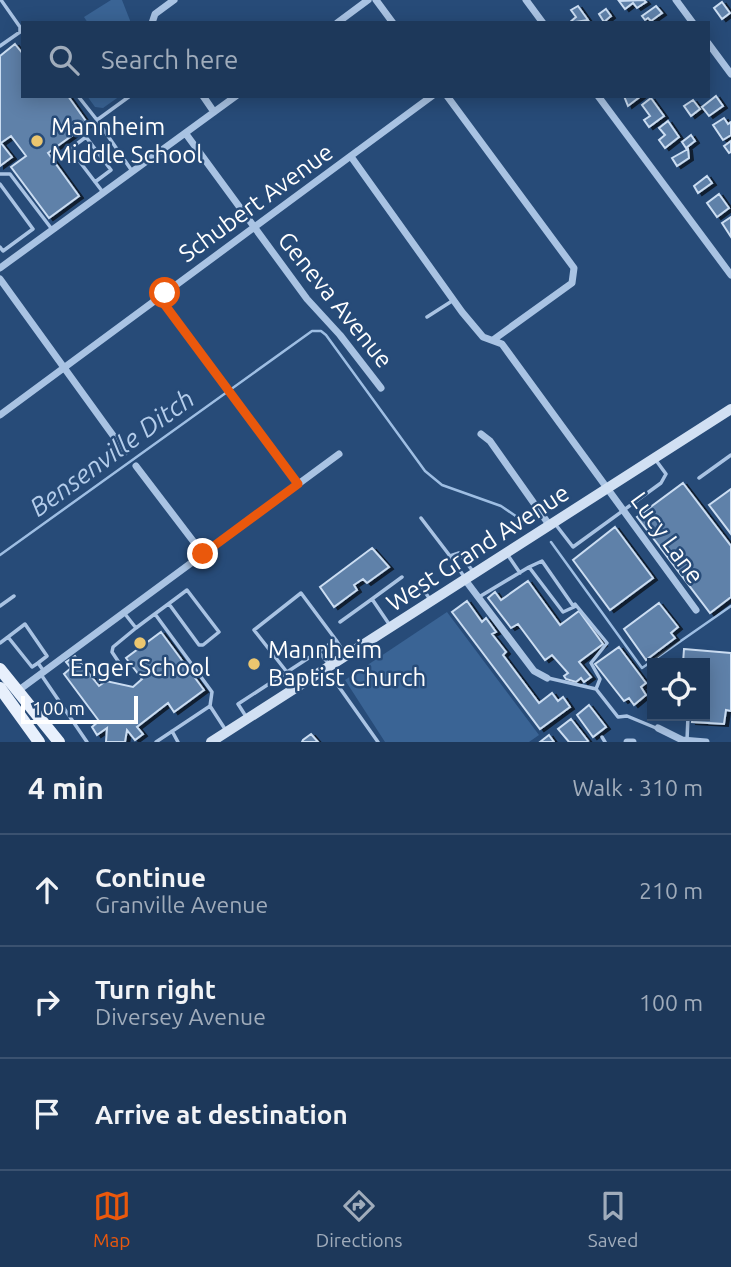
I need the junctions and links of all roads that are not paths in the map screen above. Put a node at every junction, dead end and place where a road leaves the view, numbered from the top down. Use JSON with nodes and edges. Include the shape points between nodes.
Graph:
{"nodes":[{"id":1,"x":1,"y":0,"type":"edge"},
{"id":2,"x":174,"y":0,"type":"edge"},
{"id":3,"x":368,"y":0,"type":"edge"},
{"id":4,"x":376,"y":0,"type":"edge"},
{"id":5,"x":526,"y":0,"type":"edge"},
{"id":6,"x":676,"y":0,"type":"edge"},
{"id":7,"x":153,"y":21,"type":"edge"},
{"id":8,"x":340,"y":21,"type":"edge"},
{"id":9,"x":392,"y":21,"type":"edge"},
{"id":10,"x":542,"y":21,"type":"edge"},
{"id":11,"x":692,"y":21,"type":"edge"},
{"id":12,"x":21,"y":33,"type":"edge"},
{"id":13,"x":0,"y":46,"type":"edge"},
{"id":14,"x":710,"y":46,"type":"edge"},
{"id":15,"x":731,"y":74,"type":"edge"},
{"id":16,"x":80,"y":98,"type":"edge"},
{"id":17,"x":127,"y":98,"type":"edge"},
{"id":18,"x":204,"y":98,"type":"edge"},
{"id":19,"x":233,"y":98,"type":"edge"},
{"id":20,"x":429,"y":98,"type":"edge"},
{"id":21,"x":448,"y":98,"type":"edge"},
{"id":22,"x":599,"y":98,"type":"edge"},
{"id":23,"x":214,"y":112,"type":"junction"},
{"id":24,"x":97,"y":120,"type":"junction"},
{"id":25,"x":186,"y":134,"type":"junction"},
{"id":26,"x":352,"y":158,"type":"junction"},
{"id":27,"x":133,"y":172,"type":"junction"},
{"id":28,"x":0,"y":174,"type":"edge"},
{"id":29,"x":96,"y":182,"type":"junction"},
{"id":30,"x":0,"y":184,"type":"edge"},
{"id":31,"x":103,"y":193,"type":"junction"},
{"id":32,"x":253,"y":229,"type":"junction"},
{"id":33,"x":52,"y":230,"type":"junction"},
{"id":34,"x":0,"y":247,"type":"edge"},
{"id":35,"x":0,"y":268,"type":"edge"},
{"id":36,"x":731,"y":275,"type":"edge"},
{"id":37,"x":0,"y":279,"type":"edge"},
{"id":38,"x":159,"y":297,"type":"junction"},
{"id":39,"x":454,"y":300,"type":"junction"},
{"id":40,"x":427,"y":317,"type":"dead end"},
{"id":41,"x":493,"y":340,"type":"junction"},
{"id":42,"x":64,"y":368,"type":"junction"},
{"id":43,"x":381,"y":388,"type":"dead end"},
{"id":44,"x":731,"y":409,"type":"edge"},
{"id":45,"x":0,"y":415,"type":"edge"},
{"id":46,"x":481,"y":434,"type":"dead end"},
{"id":47,"x":125,"y":452,"type":"dead end"},
{"id":48,"x":339,"y":454,"type":"dead end"},
{"id":49,"x":731,"y":455,"type":"edge"},
{"id":50,"x":655,"y":458,"type":"junction"},
{"id":51,"x":136,"y":466,"type":"dead end"},
{"id":52,"x":699,"y":478,"type":"dead end"},
{"id":53,"x":298,"y":484,"type":"junction"},
{"id":54,"x":608,"y":489,"type":"junction"},
{"id":55,"x":623,"y":511,"type":"junction"},
{"id":56,"x":421,"y":518,"type":"dead end"},
{"id":57,"x":552,"y":524,"type":"junction"},
{"id":58,"x":203,"y":554,"type":"junction"},
{"id":59,"x":507,"y":554,"type":"junction"},
{"id":60,"x":450,"y":556,"type":"junction"},
{"id":61,"x":528,"y":567,"type":"junction"},
{"id":62,"x":520,"y":573,"type":"junction"},
{"id":63,"x":402,"y":577,"type":"dead end"},
{"id":64,"x":471,"y":578,"type":"junction"},
{"id":65,"x":421,"y":586,"type":"dead end"},
{"id":66,"x":15,"y":596,"type":"dead end"},
{"id":67,"x":479,"y":597,"type":"junction"},
{"id":68,"x":372,"y":599,"type":"junction"},
{"id":69,"x":433,"y":602,"type":"junction"},
{"id":70,"x":169,"y":604,"type":"junction"},
{"id":71,"x":575,"y":604,"type":"junction"},
{"id":72,"x":0,"y":606,"type":"edge"},
{"id":73,"x":696,"y":610,"type":"dead end"},
{"id":74,"x":124,"y":612,"type":"junction"},
{"id":75,"x":155,"y":614,"type":"junction"},
{"id":76,"x":340,"y":622,"type":"dead end"},
{"id":77,"x":136,"y":628,"type":"junction"},
{"id":78,"x":392,"y":628,"type":"junction"},
{"id":79,"x":8,"y":636,"type":"junction"},
{"id":80,"x":335,"y":640,"type":"junction"},
{"id":81,"x":0,"y":643,"type":"edge"},
{"id":82,"x":318,"y":651,"type":"junction"},
{"id":83,"x":347,"y":657,"type":"junction"},
{"id":84,"x":38,"y":663,"type":"junction"},
{"id":85,"x":0,"y":668,"type":"edge"},
{"id":86,"x":329,"y":669,"type":"junction"},
{"id":87,"x":287,"y":671,"type":"junction"},
{"id":88,"x":42,"y":673,"type":"junction"},
{"id":89,"x":126,"y":673,"type":"dead end"},
{"id":90,"x":547,"y":678,"type":"joint"},
{"id":91,"x":299,"y":687,"type":"junction"},
{"id":92,"x":0,"y":688,"type":"edge"},
{"id":93,"x":596,"y":689,"type":"junction"},
{"id":94,"x":19,"y":690,"type":"junction"},
{"id":95,"x":210,"y":706,"type":"junction"},
{"id":96,"x":248,"y":719,"type":"junction"},
{"id":97,"x":688,"y":721,"type":"edge"},
{"id":98,"x":659,"y":728,"type":"joint"},
{"id":99,"x":172,"y":732,"type":"junction"},
{"id":100,"x":227,"y":732,"type":"junction"},
{"id":101,"x":602,"y":737,"type":"dead end"},
{"id":102,"x":687,"y":740,"type":"junction"},
{"id":103,"x":39,"y":742,"type":"edge"},
{"id":104,"x":59,"y":742,"type":"edge"},
{"id":105,"x":87,"y":742,"type":"edge"},
{"id":106,"x":156,"y":742,"type":"edge"},
{"id":107,"x":178,"y":742,"type":"edge"},
{"id":108,"x":211,"y":742,"type":"edge"},
{"id":109,"x":378,"y":742,"type":"edge"},
{"id":110,"x":606,"y":742,"type":"edge"},
{"id":111,"x":699,"y":742,"type":"edge"},
{"id":112,"x":706,"y":742,"type":"edge"}],
"edges":[{"from":1,"to":12,"type":"lane"},
{"from":2,"to":7,"type":"street"},
{"from":3,"to":8,"type":"street"},
{"from":4,"to":9,"type":"street"},
{"from":5,"to":10,"type":"street"},
{"from":6,"to":11,"type":"street"},
{"from":12,"to":13,"type":"lane"},
{"from":14,"to":15,"type":"street"},
{"from":16,"to":24,"type":"lane"},
{"from":17,"to":24,"type":"lane"},
{"from":18,"to":23,"type":"street"},
{"from":19,"to":23,"type":"street"},
{"from":20,"to":26,"type":"street","name":"Schubert Avenue"},
{"from":21,"to":41,"type":"street","via":[[575,268],[572,284]]},
{"from":22,"to":36,"type":"street"},
{"from":23,"to":25,"type":"street"},
{"from":24,"to":27,"type":"lane"},
{"from":25,"to":27,"type":"street"},
{"from":25,"to":32,"type":"street","name":"Geneva Avenue"},
{"from":26,"to":32,"type":"street","name":"Schubert Avenue"},
{"from":26,"to":39,"type":"street","name":"Lucy Lane"},
{"from":27,"to":31,"type":"street"},
{"from":28,"to":33,"type":"lane","via":[[10,174]]},
{"from":29,"to":29,"type":"lane","via":[[111,170],[86,137],[70,149]]},
{"from":29,"to":31,"type":"lane"},
{"from":30,"to":34,"type":"lane","via":[[33,229],[3,251]]},
{"from":31,"to":33,"type":"street"},
{"from":32,"to":38,"type":"street","name":"Schubert Avenue"},
{"from":32,"to":43,"type":"street","name":"Geneva Avenue"},
{"from":33,"to":35,"type":"street"},
{"from":37,"to":42,"type":"street"},
{"from":38,"to":42,"type":"street","name":"Schubert Avenue"},
{"from":38,"to":53,"type":"street"},
{"from":39,"to":40,"type":"lane"},
{"from":39,"to":41,"type":"street","name":"Lucy Lane","via":[[483,337]]},
{"from":41,"to":54,"type":"street","name":"Lucy Lane","via":[[502,344]]},
{"from":42,"to":45,"type":"street","name":"Schubert Avenue"},
{"from":42,"to":47,"type":"street"},
{"from":44,"to":50,"type":"main road","name":"West Grand Avenue"},
{"from":46,"to":57,"type":"street"},
{"from":48,"to":53,"type":"street"},
{"from":49,"to":52,"type":"lane"},
{"from":50,"to":54,"type":"main road","name":"West Grand Avenue"},
{"from":50,"to":55,"type":"lane","via":[[665,471],[664,478]]},
{"from":51,"to":58,"type":"street"},
{"from":53,"to":58,"type":"street"},
{"from":54,"to":55,"type":"street","name":"Lucy Lane"},
{"from":54,"to":57,"type":"main road","name":"West Grand Avenue"},
{"from":55,"to":57,"type":"lane","via":[[573,547]]},
{"from":55,"to":73,"type":"street","name":"Lucy Lane"},
{"from":56,"to":60,"type":"lane"},
{"from":57,"to":59,"type":"main road","name":"West Grand Avenue"},
{"from":58,"to":74,"type":"street"},
{"from":59,"to":62,"type":"lane"},
{"from":59,"to":64,"type":"main road","name":"West Grand Avenue"},
{"from":60,"to":64,"type":"lane"},
{"from":60,"to":64,"type":"lane","via":[[459,553]]},
{"from":61,"to":62,"type":"lane"},
{"from":61,"to":71,"type":"lane","via":[[542,561]]},
{"from":61,"to":71,"type":"lane","via":[[565,613]]},
{"from":62,"to":67,"type":"lane"},
{"from":63,"to":68,"type":"lane"},
{"from":64,"to":67,"type":"street"},
{"from":64,"to":69,"type":"main road","name":"West Grand Avenue"},
{"from":65,"to":69,"type":"lane"},
{"from":66,"to":72,"type":"lane"},
{"from":67,"to":90,"type":"street","via":[[534,671]]},
{"from":68,"to":76,"type":"lane"},
{"from":68,"to":78,"type":"lane"},
{"from":69,"to":78,"type":"main road","name":"West Grand Avenue"},
{"from":70,"to":70,"type":"lane","via":[[199,645],[219,632],[187,590]]},
{"from":70,"to":75,"type":"lane"},
{"from":71,"to":93,"type":"lane","via":[[607,643],[591,663],[600,679]]},
{"from":74,"to":77,"type":"lane"},
{"from":74,"to":88,"type":"street"},
{"from":75,"to":77,"type":"lane"},
{"from":75,"to":95,"type":"lane","via":[[212,692]]},
{"from":77,"to":89,"type":"lane","via":[[113,647]]},
{"from":78,"to":83,"type":"main road","name":"West Grand Avenue"},
{"from":79,"to":81,"type":"lane"},
{"from":79,"to":84,"type":"lane","via":[[32,667]]},
{"from":79,"to":84,"type":"lane","via":[[26,624],[47,656]]},
{"from":80,"to":82,"type":"lane"},
{"from":80,"to":83,"type":"lane"},
{"from":80,"to":87,"type":"lane","via":[[301,593],[254,630]]},
{"from":82,"to":86,"type":"lane"},
{"from":82,"to":87,"type":"lane"},
{"from":83,"to":86,"type":"main road","name":"West Grand Avenue"},
{"from":84,"to":88,"type":"lane"},
{"from":85,"to":94,"type":"main road"},
{"from":86,"to":91,"type":"main road","name":"West Grand Avenue"},
{"from":86,"to":109,"type":"lane"},
{"from":87,"to":91,"type":"lane"},
{"from":87,"to":96,"type":"lane","via":[[238,704]]},
{"from":88,"to":94,"type":"street"},
{"from":88,"to":105,"type":"lane"},
{"from":90,"to":93,"type":"lane"},
{"from":91,"to":96,"type":"main road","name":"West Grand Avenue"},
{"from":92,"to":103,"type":"main road"},
{"from":93,"to":98,"type":"lane","via":[[618,717]]},
{"from":94,"to":104,"type":"main road"},
{"from":95,"to":99,"type":"lane"},
{"from":95,"to":100,"type":"lane"},
{"from":96,"to":100,"type":"main road","name":"West Grand Avenue"},
{"from":97,"to":102,"type":"lane"},
{"from":98,"to":102,"type":"street"},
{"from":99,"to":106,"type":"lane"},
{"from":99,"to":107,"type":"lane"},
{"from":100,"to":108,"type":"main road","name":"West Grand Avenue"},
{"from":101,"to":110,"type":"lane"},
{"from":102,"to":111,"type":"street"},
{"from":111,"to":112,"type":"street"}]}
